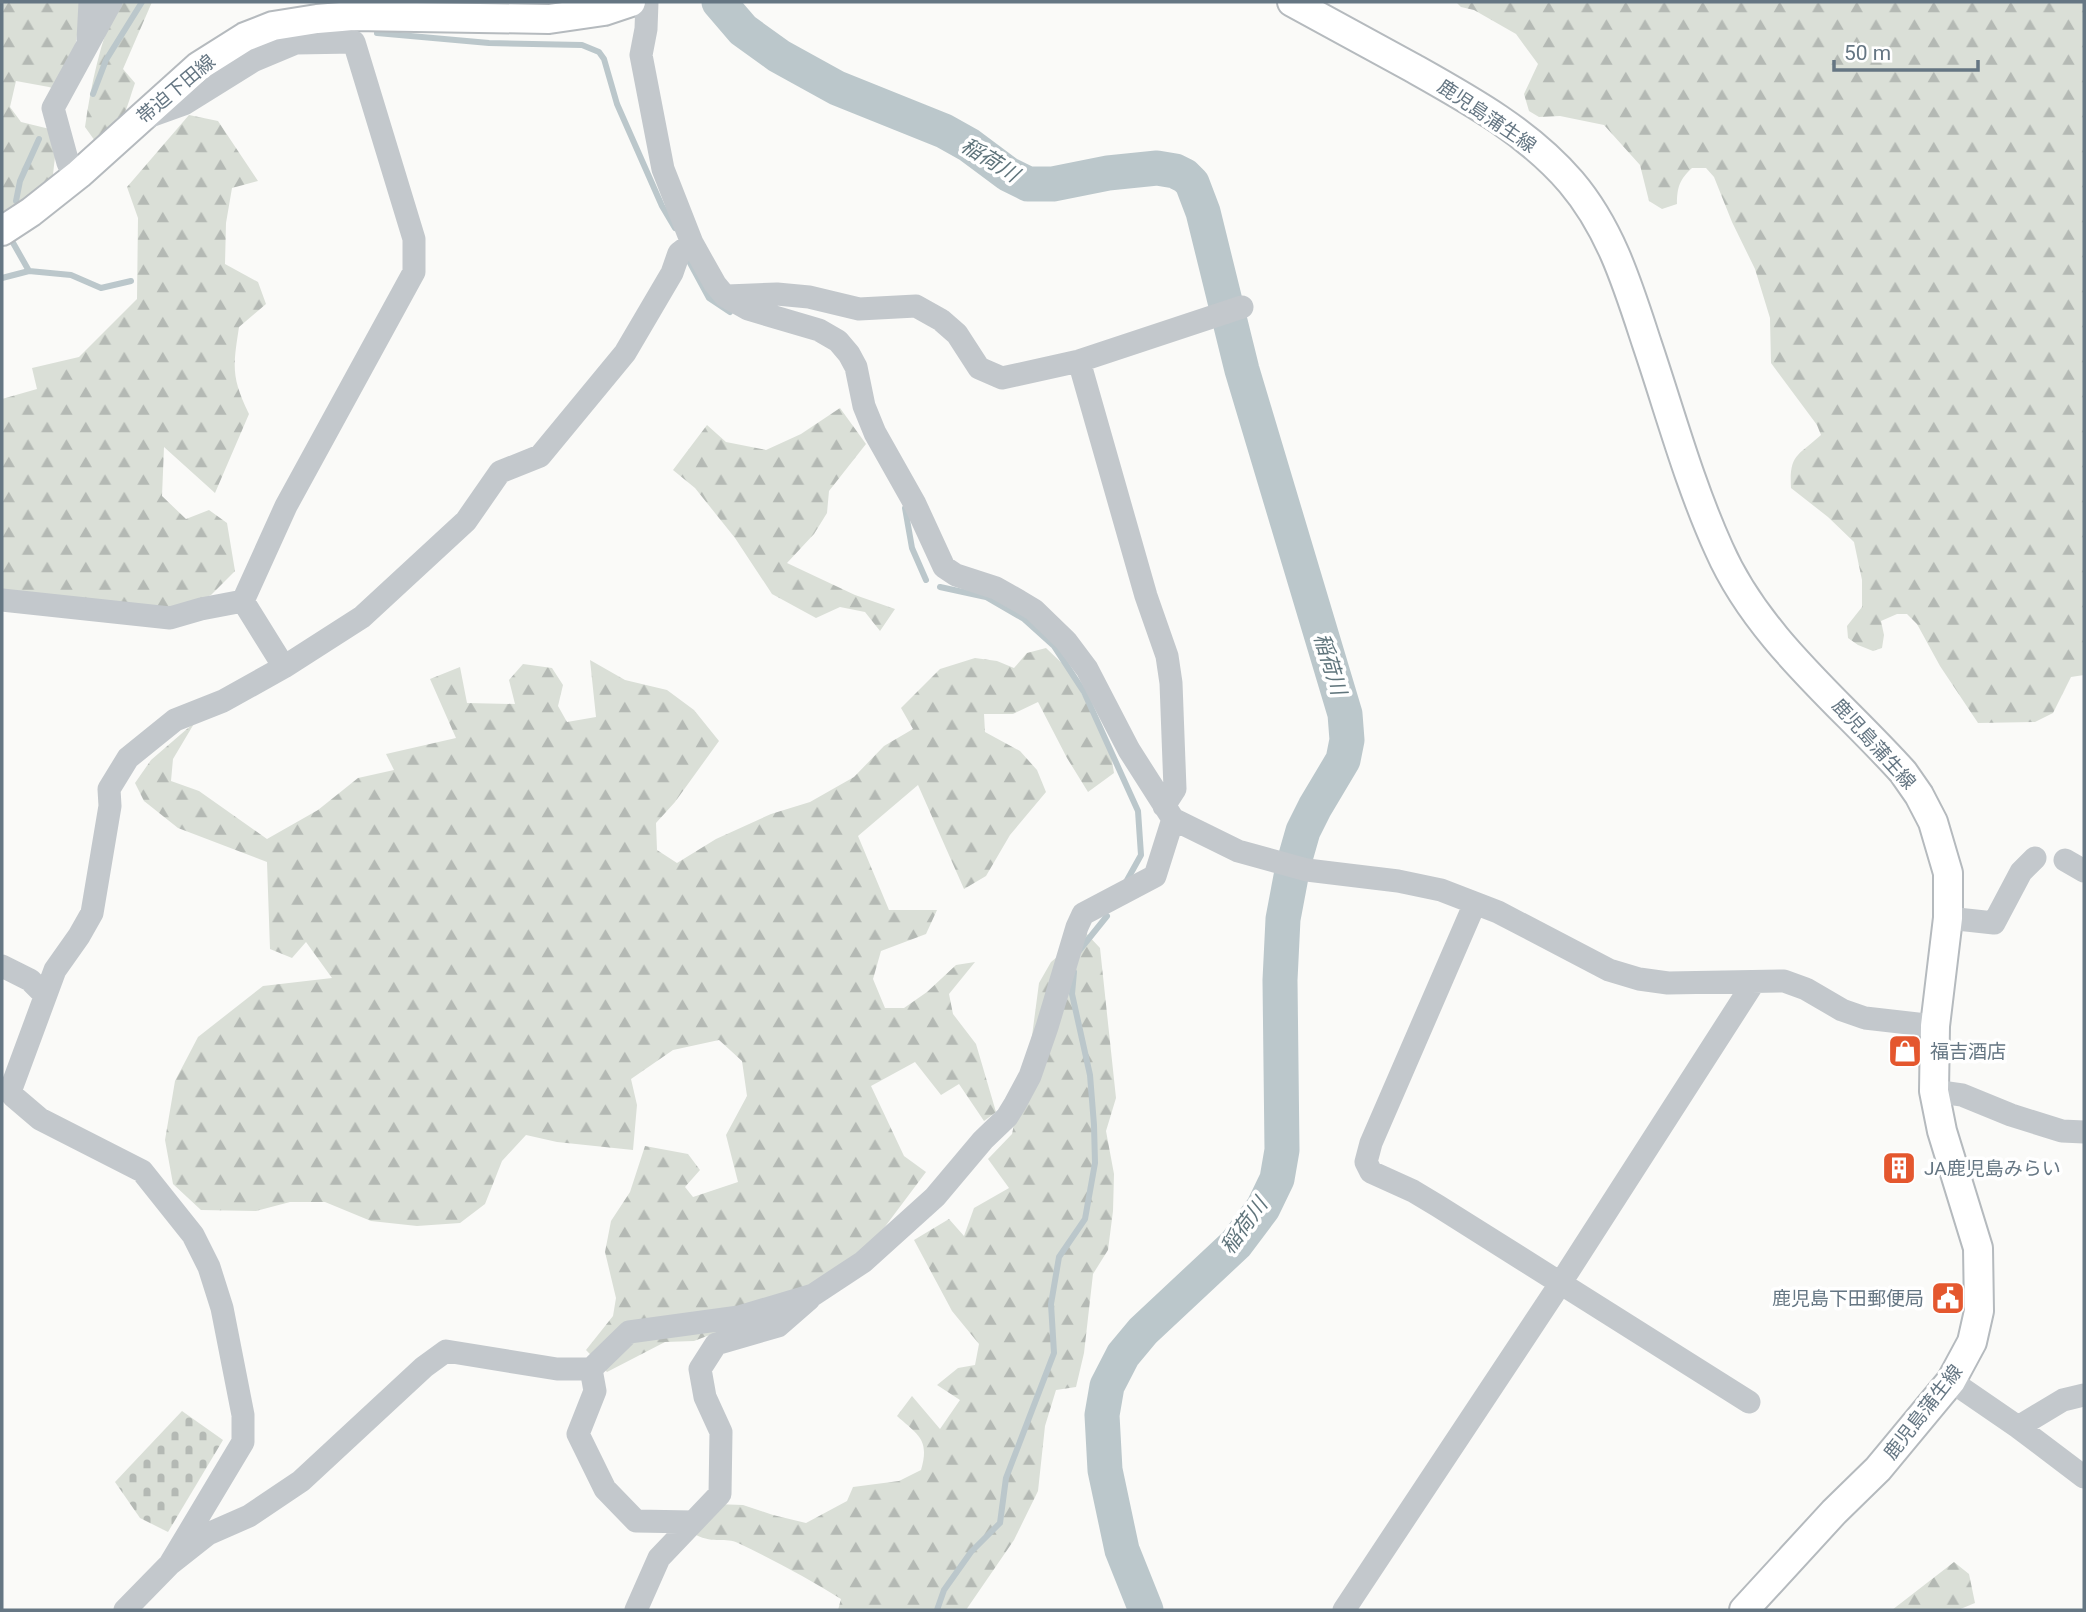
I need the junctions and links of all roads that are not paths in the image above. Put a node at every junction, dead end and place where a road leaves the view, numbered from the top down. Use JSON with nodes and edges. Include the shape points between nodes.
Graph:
{"nodes":[{"id":1,"x":90,"y":2,"type":"edge"},
{"id":2,"x":111,"y":2,"type":"edge"},
{"id":3,"x":631,"y":2,"type":"edge"},
{"id":4,"x":647,"y":2,"type":"edge"},
{"id":5,"x":1292,"y":2,"type":"edge"},
{"id":6,"x":87,"y":46,"type":"junction"},
{"id":7,"x":140,"y":120,"type":"junction"},
{"id":8,"x":79,"y":174,"type":"junction"},
{"id":9,"x":2,"y":231,"type":"edge"},
{"id":10,"x":692,"y":243,"type":"junction"},
{"id":11,"x":725,"y":296,"type":"junction"},
{"id":12,"x":1242,"y":307,"type":"dead end"},
{"id":13,"x":1079,"y":361,"type":"junction"},
{"id":14,"x":2,"y":600,"type":"edge"},
{"id":15,"x":243,"y":601,"type":"junction"},
{"id":16,"x":284,"y":667,"type":"junction"},
{"id":17,"x":1169,"y":812,"type":"junction"},
{"id":18,"x":2035,"y":858,"type":"dead end"},
{"id":19,"x":1475,"y":904,"type":"junction"},
{"id":20,"x":1948,"y":918,"type":"junction"},
{"id":21,"x":2,"y":966,"type":"edge"},
{"id":22,"x":1754,"y":982,"type":"junction"},
{"id":23,"x":45,"y":995,"type":"junction"},
{"id":24,"x":1935,"y":1026,"type":"junction"},
{"id":25,"x":1934,"y":1091,"type":"junction"},
{"id":26,"x":2084,"y":1132,"type":"edge"},
{"id":27,"x":1560,"y":1284,"type":"junction"},
{"id":28,"x":816,"y":1293,"type":"junction"},
{"id":29,"x":591,"y":1369,"type":"junction"},
{"id":30,"x":1951,"y":1381,"type":"junction"},
{"id":31,"x":2084,"y":1395,"type":"edge"},
{"id":32,"x":1749,"y":1402,"type":"dead end"},
{"id":33,"x":2018,"y":1427,"type":"junction"},
{"id":34,"x":2084,"y":1477,"type":"edge"},
{"id":35,"x":694,"y":1522,"type":"junction"},
{"id":36,"x":170,"y":1564,"type":"junction"},
{"id":37,"x":125,"y":1610,"type":"edge"},
{"id":38,"x":636,"y":1610,"type":"edge"},
{"id":39,"x":1344,"y":1610,"type":"edge"},
{"id":40,"x":1744,"y":1610,"type":"edge"}],
"edges":[{"from":1,"to":6,"type":"street"},
{"from":2,"to":6,"type":"street"},
{"from":3,"to":7,"type":"main road","name":"帯迫下田線","via":[[549,19],[353,16],[272,26],[244,37],[199,66]]},
{"from":4,"to":10,"type":"street","via":[[641,55],[663,169]]},
{"from":5,"to":20,"type":"main road","name":"鹿児島蒲生線","via":[[1493,115],[1553,163],[1594,212],[1616,254],[1704,514],[1732,577],[1783,647],[1871,736],[1919,795],[1933,822],[1948,873]]},
{"from":6,"to":8,"type":"street","via":[[54,108],[68,163]]},
{"from":7,"to":8,"type":"main road","name":"帯迫下田線"},
{"from":7,"to":15,"type":"street","via":[[184,104],[253,61],[296,43],[354,42],[414,239],[414,272],[286,506]]},
{"from":8,"to":9,"type":"main road","name":"帯迫下田線"},
{"from":10,"to":11,"type":"street"},
{"from":10,"to":16,"type":"street","via":[[678,253],[673,273],[625,353],[540,456],[500,472],[466,521],[362,617]]},
{"from":11,"to":13,"type":"street","via":[[778,293],[859,309],[916,306],[957,334],[979,368],[994,377]]},
{"from":11,"to":17,"type":"street","via":[[838,341],[856,367],[863,406],[875,433],[944,567],[1034,610],[1066,641],[1087,669],[1129,750]]},
{"from":12,"to":13,"type":"street"},
{"from":13,"to":17,"type":"street","via":[[1167,656],[1175,789]]},
{"from":14,"to":15,"type":"street","via":[[170,618]]},
{"from":15,"to":16,"type":"street"},
{"from":16,"to":23,"type":"street","via":[[223,701],[174,720],[128,758],[109,789],[92,912],[55,970]]},
{"from":17,"to":19,"type":"street","via":[[1202,835],[1238,851],[1307,870],[1441,890]]},
{"from":17,"to":28,"type":"street","via":[[1155,876],[1083,914],[1030,1076],[1007,1117],[935,1197],[863,1262]]},
{"from":18,"to":20,"type":"street","via":[[2021,872],[1994,923]]},
{"from":19,"to":22,"type":"street","via":[[1609,970],[1639,979]]},
{"from":19,"to":27,"type":"street","via":[[1366,1162],[1371,1172],[1421,1196]]},
{"from":20,"to":24,"type":"main road","name":"鹿児島蒲生線"},
{"from":21,"to":23,"type":"street","via":[[30,979]]},
{"from":22,"to":24,"type":"street","via":[[1784,981],[1865,1018]]},
{"from":22,"to":27,"type":"street"},
{"from":23,"to":36,"type":"street","via":[[11,1089],[13,1096],[40,1119],[142,1171],[200,1244],[222,1308],[243,1415],[243,1442]]},
{"from":24,"to":25,"type":"main road","name":"鹿児島蒲生線"},
{"from":25,"to":26,"type":"street","via":[[1962,1095],[2063,1131]]},
{"from":25,"to":30,"type":"main road","name":"鹿児島蒲生線","via":[[1975,1238],[1980,1281],[1972,1342]]},
{"from":27,"to":32,"type":"street"},
{"from":27,"to":39,"type":"street"},
{"from":28,"to":29,"type":"street","via":[[739,1317],[629,1332]]},
{"from":28,"to":35,"type":"street","via":[[778,1326],[716,1344],[700,1369],[705,1396],[721,1432],[720,1494]]},
{"from":29,"to":35,"type":"street","via":[[595,1391],[578,1434],[605,1489],[636,1521]]},
{"from":29,"to":36,"type":"street","via":[[557,1369],[446,1351],[301,1481],[249,1516],[208,1534]]},
{"from":30,"to":33,"type":"street"},
{"from":30,"to":40,"type":"main road","name":"鹿児島蒲生線","via":[[1878,1469]]},
{"from":31,"to":33,"type":"street","via":[[2063,1400]]},
{"from":33,"to":34,"type":"street"},
{"from":35,"to":38,"type":"street","via":[[659,1558]]},
{"from":36,"to":37,"type":"street"}]}
